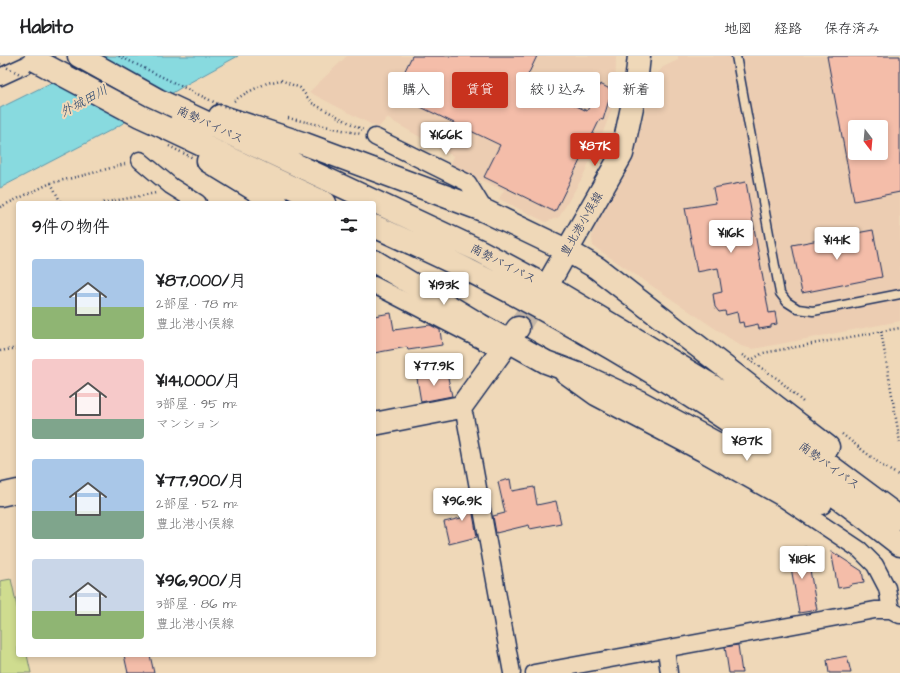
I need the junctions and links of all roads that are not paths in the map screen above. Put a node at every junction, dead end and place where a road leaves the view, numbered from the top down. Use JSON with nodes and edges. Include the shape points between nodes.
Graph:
{"nodes":[{"id":1,"x":79,"y":56,"type":"edge"},
{"id":2,"x":639,"y":56,"type":"edge"},
{"id":3,"x":736,"y":56,"type":"edge"},
{"id":4,"x":30,"y":57,"type":"edge"},
{"id":5,"x":0,"y":77,"type":"edge"},
{"id":6,"x":158,"y":100,"type":"junction"},
{"id":7,"x":140,"y":116,"type":"junction"},
{"id":8,"x":375,"y":137,"type":"road end"},
{"id":9,"x":140,"y":160,"type":"road end"},
{"id":10,"x":192,"y":201,"type":"edge"},
{"id":11,"x":274,"y":201,"type":"edge"},
{"id":12,"x":322,"y":201,"type":"edge"},
{"id":13,"x":373,"y":201,"type":"edge"},
{"id":14,"x":376,"y":202,"type":"edge"},
{"id":15,"x":485,"y":211,"type":"junction"},
{"id":16,"x":376,"y":227,"type":"edge"},
{"id":17,"x":566,"y":250,"type":"junction"},
{"id":18,"x":376,"y":263,"type":"edge"},
{"id":19,"x":552,"y":277,"type":"tunnel mouth"},
{"id":20,"x":376,"y":286,"type":"edge"},
{"id":21,"x":900,"y":294,"type":"edge"},
{"id":22,"x":510,"y":340,"type":"junction"},
{"id":23,"x":546,"y":362,"type":"junction"},
{"id":24,"x":461,"y":407,"type":"junction"},
{"id":25,"x":376,"y":424,"type":"edge"},
{"id":26,"x":16,"y":491,"type":"edge"},
{"id":27,"x":0,"y":495,"type":"edge"},
{"id":28,"x":900,"y":503,"type":"edge"},
{"id":29,"x":900,"y":518,"type":"edge"},
{"id":30,"x":900,"y":545,"type":"edge"},
{"id":31,"x":900,"y":556,"type":"edge"},
{"id":32,"x":896,"y":612,"type":"edge"},
{"id":33,"x":666,"y":649,"type":"junction"},
{"id":34,"x":512,"y":673,"type":"edge"},
{"id":35,"x":534,"y":673,"type":"edge"},
{"id":36,"x":669,"y":673,"type":"edge"}],
"edges":[{"from":1,"to":6,"type":"main road","name":"南勢バイパス"},
{"from":2,"to":17,"type":"main road","name":"豊北港小俣線","via":[[635,92],[622,154]]},
{"from":3,"to":21,"type":"lane","via":[[780,293],[787,302],[798,309],[813,311]]},
{"from":4,"to":5,"type":"street","via":[[26,65]]},
{"from":4,"to":7,"type":"main road","name":"南勢バイパス","bridge":true},
{"from":6,"to":13,"type":"main road","name":"南勢バイパス"},
{"from":6,"to":15,"type":"main road","via":[[208,112],[305,144]]},
{"from":7,"to":11,"type":"main road","via":[[179,146]]},
{"from":7,"to":12,"type":"main road","name":"南勢バイパス","bridge":true},
{"from":8,"to":15,"type":"street","via":[[468,183]]},
{"from":9,"to":10,"type":"street"},
{"from":14,"to":29,"type":"main road","name":"南勢バイパス","via":[[480,251],[627,334],[806,448]]},
{"from":15,"to":17,"type":"main road"},
{"from":16,"to":30,"type":"main road","name":"南勢バイパス","via":[[471,271],[628,357],[705,405],[852,506]]},
{"from":17,"to":19,"type":"main road","name":"豊北港小俣線"},
{"from":17,"to":28,"type":"main road","via":[[597,268]]},
{"from":18,"to":22,"type":"main road"},
{"from":20,"to":22,"type":"street"},
{"from":22,"to":23,"type":"main road"},
{"from":22,"to":24,"type":"main road"},
{"from":23,"to":31,"type":"main road","via":[[638,400],[798,487]]},
{"from":23,"to":32,"type":"street","via":[[595,397],[784,499],[860,550],[875,565]]},
{"from":24,"to":25,"type":"main road"},
{"from":24,"to":34,"type":"street","via":[[465,417]]},
{"from":26,"to":27,"type":"main road"},
{"from":32,"to":33,"type":"street","via":[[875,610]]},
{"from":33,"to":35,"type":"street"},
{"from":33,"to":36,"type":"street"}]}
